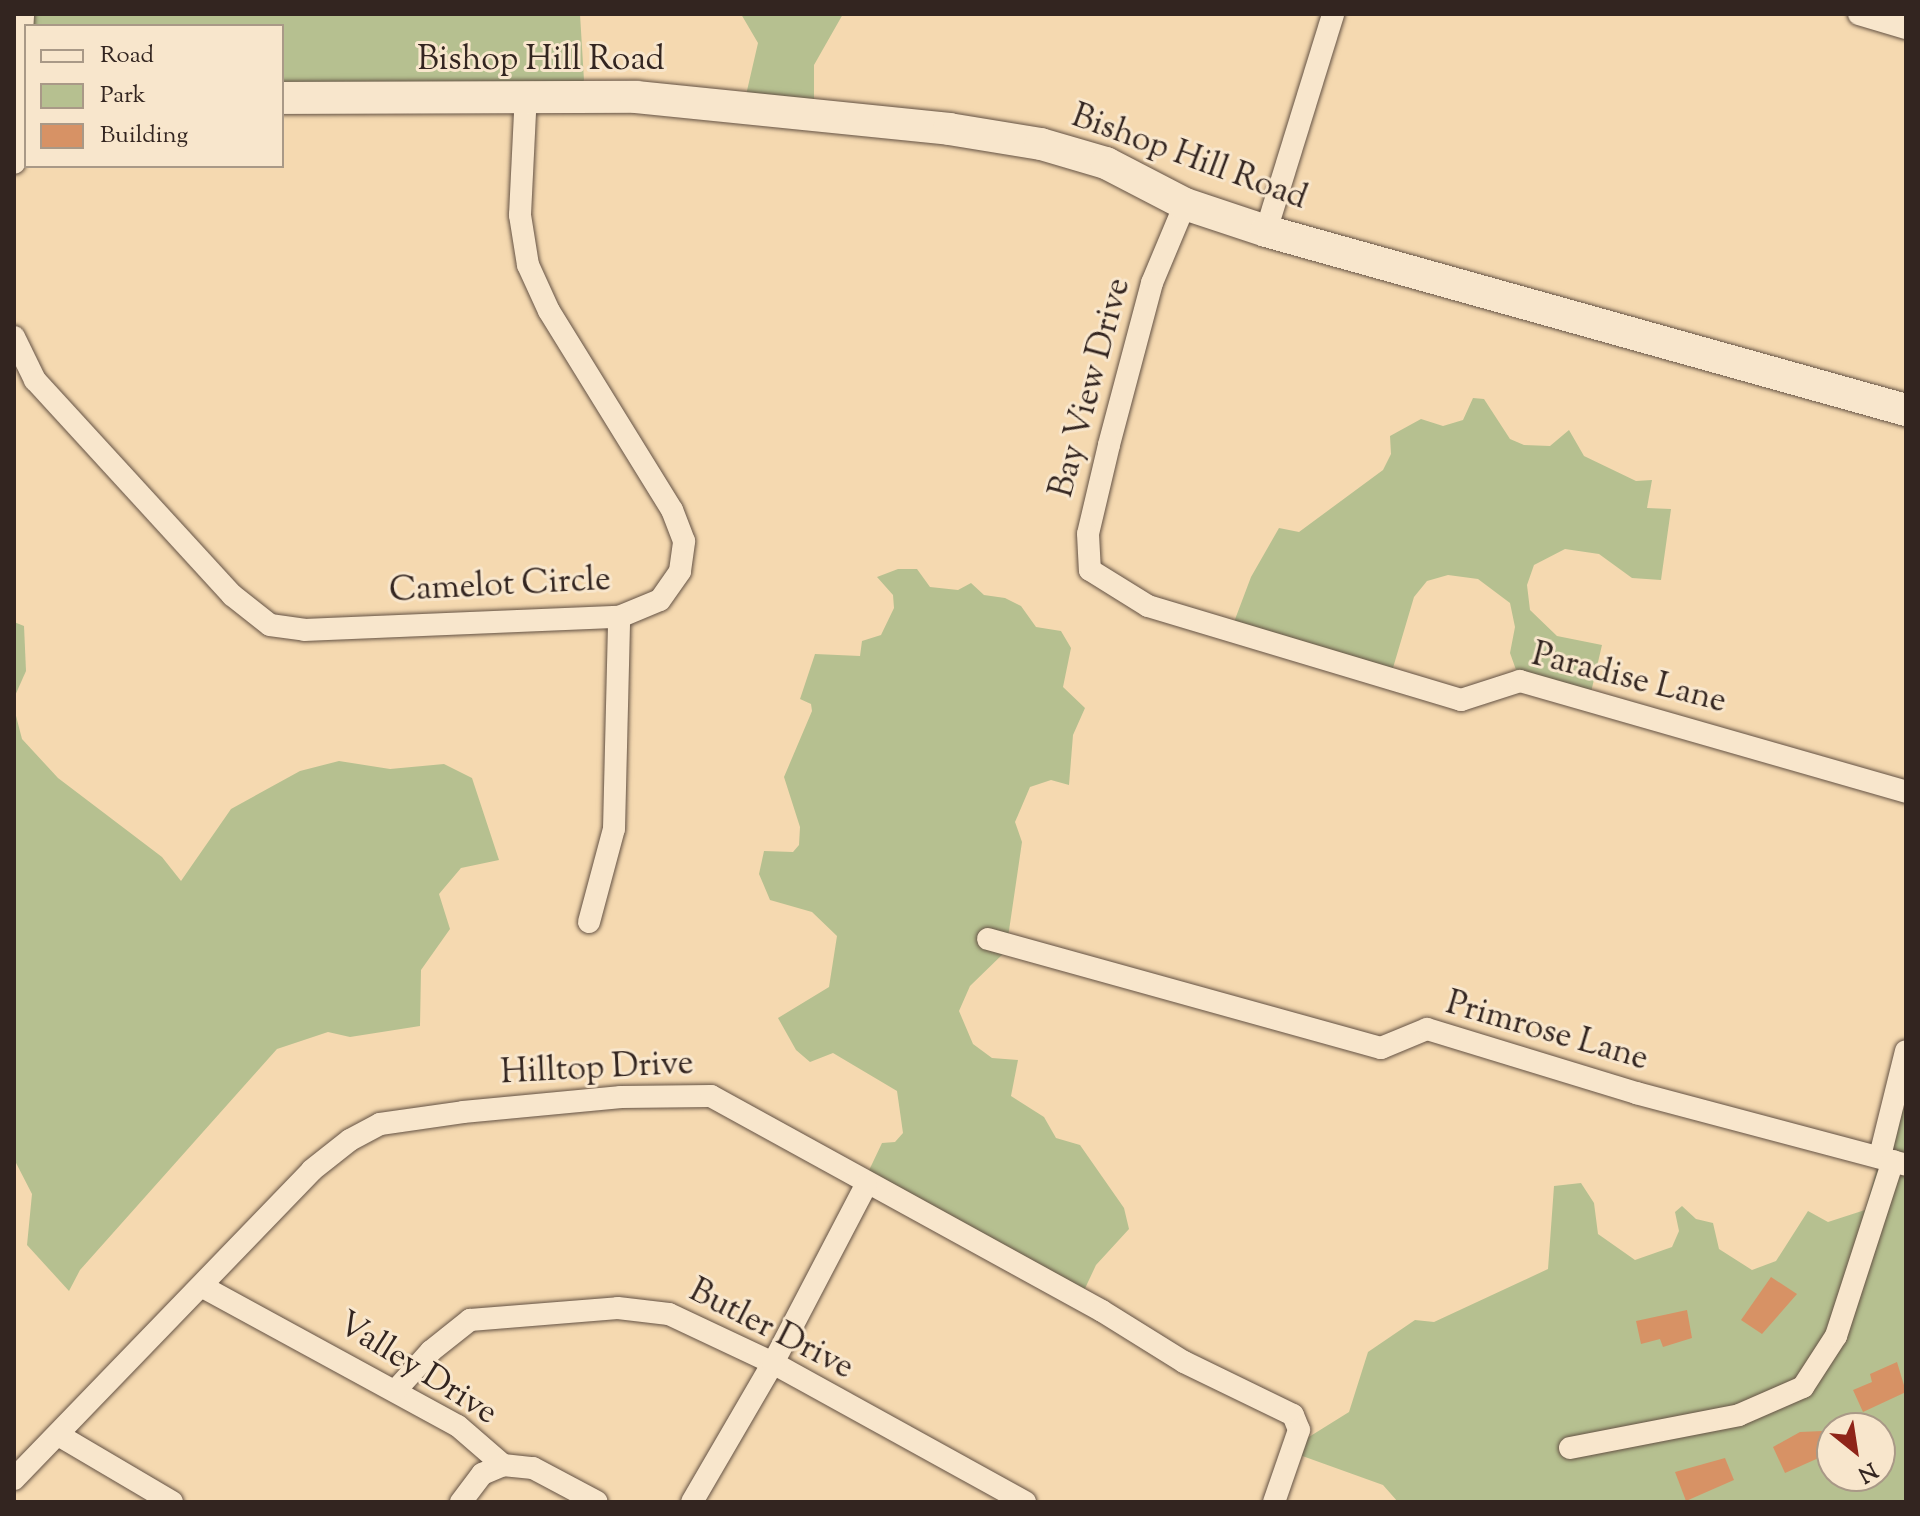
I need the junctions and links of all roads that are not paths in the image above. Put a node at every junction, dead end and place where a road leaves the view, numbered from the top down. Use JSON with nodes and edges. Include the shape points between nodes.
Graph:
{"nodes":[{"id":1,"x":23,"y":14,"type":"edge"},
{"id":2,"x":1333,"y":14,"type":"edge"},
{"id":3,"x":1859,"y":14,"type":"edge"},
{"id":4,"x":1906,"y":28,"type":"edge"},
{"id":5,"x":20,"y":92,"type":"edge"},
{"id":6,"x":526,"y":94,"type":"junction"},
{"id":7,"x":284,"y":98,"type":"edge"},
{"id":8,"x":14,"y":163,"type":"edge"},
{"id":9,"x":1185,"y":204,"type":"junction"},
{"id":10,"x":1266,"y":231,"type":"junction"},
{"id":11,"x":14,"y":337,"type":"edge"},
{"id":12,"x":1906,"y":410,"type":"edge"},
{"id":13,"x":1111,"y":583,"type":"joint"},
{"id":14,"x":619,"y":617,"type":"junction"},
{"id":15,"x":1906,"y":792,"type":"edge"},
{"id":16,"x":589,"y":922,"type":"dead end"},
{"id":17,"x":988,"y":939,"type":"dead end"},
{"id":18,"x":1906,"y":1051,"type":"edge"},
{"id":19,"x":1893,"y":1161,"type":"edge"},
{"id":20,"x":866,"y":1185,"type":"junction"},
{"id":21,"x":203,"y":1287,"type":"junction"},
{"id":22,"x":773,"y":1363,"type":"junction"},
{"id":23,"x":396,"y":1390,"type":"junction"},
{"id":24,"x":60,"y":1436,"type":"junction"},
{"id":25,"x":1570,"y":1448,"type":"dead end"},
{"id":26,"x":503,"y":1465,"type":"junction"},
{"id":27,"x":14,"y":1479,"type":"edge"},
{"id":28,"x":172,"y":1502,"type":"edge"},
{"id":29,"x":461,"y":1502,"type":"edge"},
{"id":30,"x":597,"y":1502,"type":"edge"},
{"id":31,"x":692,"y":1502,"type":"edge"},
{"id":32,"x":1025,"y":1502,"type":"edge"},
{"id":33,"x":1274,"y":1502,"type":"edge"}],
"edges":[{"from":1,"to":5,"type":"street"},
{"from":2,"to":10,"type":"street"},
{"from":3,"to":4,"type":"street"},
{"from":5,"to":8,"type":"street"},
{"from":6,"to":7,"type":"street","name":"Bishop Hill Road"},
{"from":6,"to":9,"type":"street","name":"Bishop Hill Road","via":[[703,102],[1026,142],[1106,163]]},
{"from":6,"to":14,"type":"street","name":"Camelot Circle","via":[[520,215],[528,265],[549,311],[672,510],[684,541],[680,571],[660,600]]},
{"from":9,"to":10,"type":"street","name":"Bishop Hill Road"},
{"from":9,"to":13,"type":"street","name":"Bay View Drive","via":[[1152,283],[1088,534],[1090,570]]},
{"from":10,"to":12,"type":"street","name":"Bishop Hill Road"},
{"from":11,"to":14,"type":"street","name":"Camelot Circle","via":[[35,380],[232,595],[270,625],[304,630]]},
{"from":13,"to":15,"type":"street","name":"Paradise Lane","via":[[1148,606],[1461,700],[1520,681]]},
{"from":14,"to":16,"type":"street","via":[[614,829]]},
{"from":17,"to":19,"type":"street","name":"Primrose Lane","via":[[1381,1048],[1427,1029],[1636,1093]]},
{"from":18,"to":19,"type":"street"},
{"from":19,"to":25,"type":"street","via":[[1836,1336],[1803,1387],[1739,1415]]},
{"from":20,"to":21,"type":"street","name":"Hilltop Drive","via":[[711,1096],[621,1097],[380,1124],[312,1170]]},
{"from":20,"to":22,"type":"street"},
{"from":20,"to":33,"type":"street","name":"Hilltop Drive","via":[[1294,1419],[1299,1430]]},
{"from":21,"to":23,"type":"street","name":"Valley Drive"},
{"from":21,"to":24,"type":"street","name":"Hilltop Drive"},
{"from":22,"to":23,"type":"street","name":"Butler Drive","via":[[669,1314],[618,1308],[470,1320],[431,1351]]},
{"from":22,"to":31,"type":"street"},
{"from":22,"to":32,"type":"street","name":"Butler Drive"},
{"from":23,"to":26,"type":"street","name":"Valley Drive","via":[[458,1426]]},
{"from":24,"to":27,"type":"street","name":"Hilltop Drive"},
{"from":24,"to":28,"type":"street"},
{"from":26,"to":29,"type":"street","via":[[482,1474]]},
{"from":26,"to":30,"type":"street","name":"Valley Drive","via":[[533,1468]]}]}
